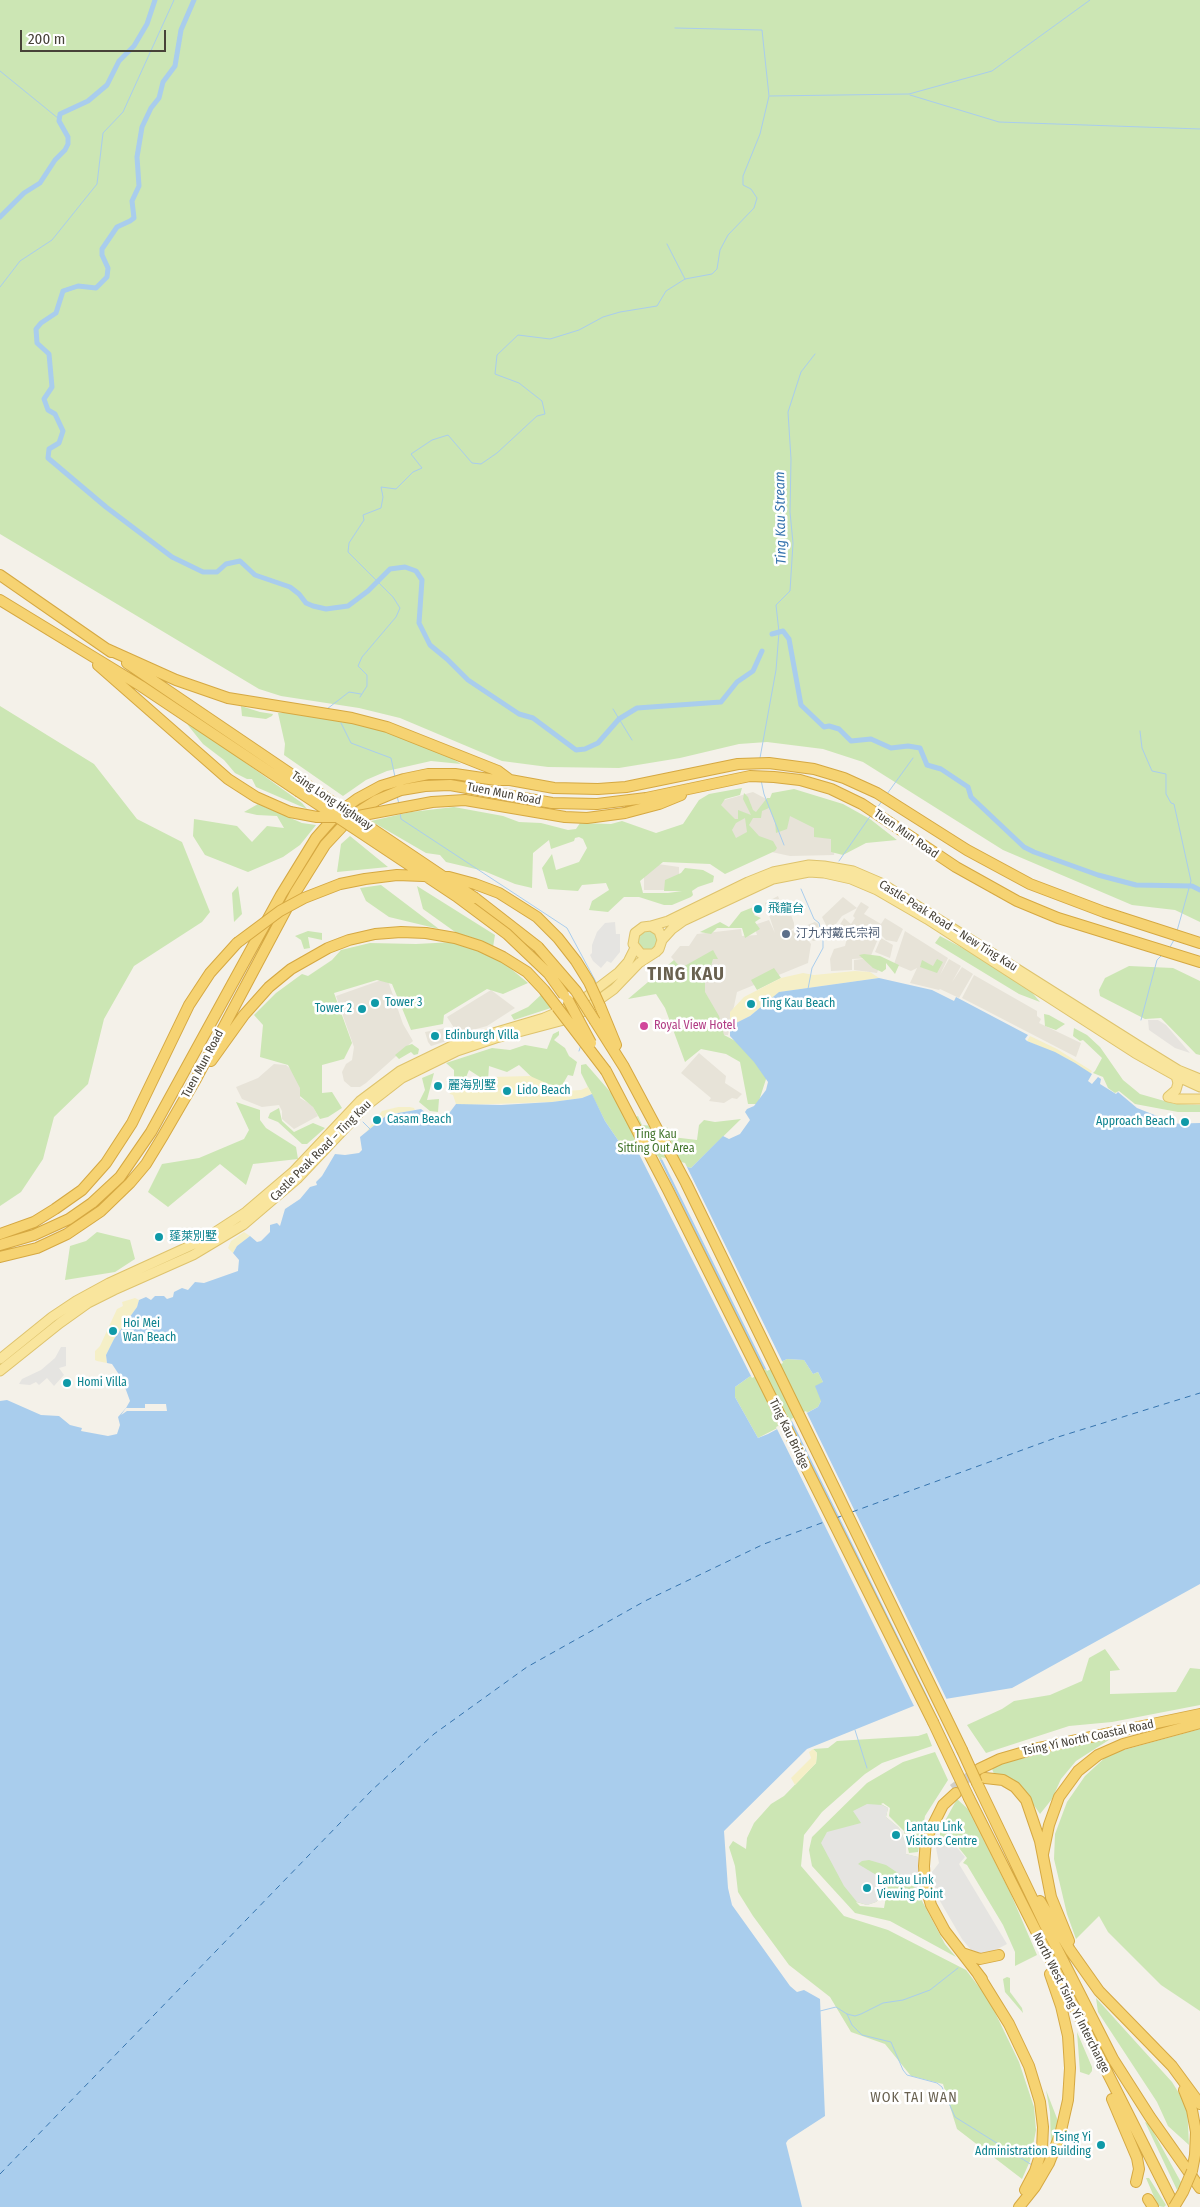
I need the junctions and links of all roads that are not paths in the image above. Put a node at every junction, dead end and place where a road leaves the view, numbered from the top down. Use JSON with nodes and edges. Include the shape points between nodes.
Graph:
{"nodes":[{"id":1,"x":0,"y":575,"type":"edge"},
{"id":2,"x":0,"y":600,"type":"edge"},
{"id":3,"x":75,"y":645,"type":"junction"},
{"id":4,"x":107,"y":648,"type":"junction"},
{"id":5,"x":510,"y":780,"type":"junction"},
{"id":6,"x":301,"y":787,"type":"junction"},
{"id":7,"x":674,"y":795,"type":"junction"},
{"id":8,"x":651,"y":926,"type":"junction"},
{"id":9,"x":662,"y":940,"type":"junction"},
{"id":10,"x":1200,"y":943,"type":"edge"},
{"id":11,"x":635,"y":948,"type":"junction"},
{"id":12,"x":652,"y":954,"type":"junction"},
{"id":13,"x":1200,"y":962,"type":"edge"},
{"id":14,"x":611,"y":985,"type":"junction"},
{"id":15,"x":580,"y":1008,"type":"junction"},
{"id":16,"x":624,"y":1067,"type":"junction"},
{"id":17,"x":606,"y":1071,"type":"junction"},
{"id":18,"x":1176,"y":1076,"type":"junction"},
{"id":19,"x":196,"y":1079,"type":"junction"},
{"id":20,"x":1200,"y":1079,"type":"edge"},
{"id":21,"x":1200,"y":1087,"type":"edge"},
{"id":22,"x":1200,"y":1099,"type":"edge"},
{"id":23,"x":0,"y":1234,"type":"edge"},
{"id":24,"x":0,"y":1245,"type":"edge"},
{"id":25,"x":0,"y":1257,"type":"edge"},
{"id":26,"x":56,"y":1320,"type":"junction"},
{"id":27,"x":0,"y":1359,"type":"edge"},
{"id":28,"x":0,"y":1371,"type":"edge"},
{"id":29,"x":1200,"y":1714,"type":"edge"},
{"id":30,"x":1200,"y":1723,"type":"edge"},
{"id":31,"x":979,"y":1769,"type":"tunnel mouth"},
{"id":32,"x":985,"y":1778,"type":"dead end"},
{"id":33,"x":954,"y":1791,"type":"tunnel mouth"},
{"id":34,"x":981,"y":1792,"type":"joint"},
{"id":35,"x":969,"y":1798,"type":"joint"},
{"id":36,"x":1009,"y":1849,"type":"junction"},
{"id":37,"x":1043,"y":1854,"type":"junction"},
{"id":38,"x":1030,"y":1921,"type":"junction"},
{"id":39,"x":960,"y":1952,"type":"junction"},
{"id":40,"x":999,"y":1955,"type":"dead end"},
{"id":41,"x":1077,"y":1960,"type":"junction"},
{"id":42,"x":978,"y":1974,"type":"junction"},
{"id":43,"x":990,"y":1987,"type":"dead end"},
{"id":44,"x":1101,"y":2062,"type":"junction"},
{"id":45,"x":1178,"y":2075,"type":"junction"},
{"id":46,"x":1200,"y":2104,"type":"edge"},
{"id":47,"x":1136,"y":2182,"type":"dead end"},
{"id":48,"x":1200,"y":2188,"type":"edge"},
{"id":49,"x":1014,"y":2207,"type":"edge"},
{"id":50,"x":1019,"y":2207,"type":"edge"},
{"id":51,"x":1174,"y":2207,"type":"edge"}],
"edges":[{"from":1,"to":4,"type":"highway","name":"Tsing Long Highway"},
{"from":2,"to":3,"type":"highway","name":"Tsing Long Highway"},
{"from":3,"to":6,"type":"highway","name":"Tsing Long Highway"},
{"from":3,"to":7,"type":"highway","bridge":true,"via":[[228,779],[256,797],[290,812],[317,817],[353,817],[432,802],[465,800],[587,818],[625,813]]},
{"from":4,"to":5,"type":"highway","via":[[176,680],[228,698],[352,718],[387,727],[498,771]]},
{"from":4,"to":6,"type":"highway","name":"Tsing Long Highway"},
{"from":5,"to":10,"type":"highway","name":"Tuen Mun Road","via":[[576,790],[635,785],[738,764],[785,764],[827,772],[877,793],[967,850],[1030,884]]},
{"from":5,"to":24,"type":"highway","name":"Tuen Mun Road","via":[[455,774],[404,778],[381,786],[338,813],[302,860],[178,1086],[128,1166],[92,1202],[69,1219],[34,1235]]},
{"from":6,"to":16,"type":"highway","name":"Tsing Long Highway","bridge":true,"via":[[461,887],[526,936],[556,965],[576,991]]},
{"from":6,"to":17,"type":"highway","name":"Tsing Long Highway","bridge":true,"via":[[521,946],[549,974],[564,995]]},
{"from":7,"to":13,"type":"highway","name":"Tuen Mun Road","via":[[737,778],[761,776],[800,780],[832,789],[876,812],[956,867],[1017,900],[1058,918]]},
{"from":7,"to":19,"type":"highway","name":"Tuen Mun Road","bridge":true,"via":[[576,804],[543,802],[444,785],[398,791],[378,800],[347,820],[295,893]]},
{"from":8,"to":9,"type":"main road"},
{"from":8,"to":11,"type":"main road","name":"Castle Peak Road – Ting Kau","via":[[643,926],[635,933],[632,940]]},
{"from":8,"to":20,"type":"main road","name":"Castle Peak Road – New Ting Kau","via":[[773,872],[809,866],[853,871],[898,893],[1139,1046],[1178,1070]]},
{"from":9,"to":12,"type":"main road","name":"Castle Peak Road – Ting Kau","via":[[659,949]]},
{"from":9,"to":18,"type":"main road","name":"Castle Peak Road – New Ting Kau","via":[[683,921],[773,879],[809,872],[837,875],[878,890],[927,919]]},
{"from":11,"to":12,"type":"main road","via":[[641,954]]},
{"from":11,"to":14,"type":"main road","name":"Castle Peak Road – Ting Kau"},
{"from":12,"to":14,"type":"main road","name":"Castle Peak Road – Ting Kau"},
{"from":14,"to":15,"type":"main road","name":"Castle Peak Road – Ting Kau","bridge":true},
{"from":15,"to":26,"type":"main road","name":"Castle Peak Road – Ting Kau","via":[[564,1020],[457,1051],[402,1078],[366,1106],[298,1178],[251,1219],[190,1257]]},
{"from":15,"to":26,"type":"main road","name":"Castle Peak Road – Ting Kau","via":[[456,1044],[400,1071],[360,1101],[293,1172],[253,1207],[203,1240],[105,1285]]},
{"from":16,"to":23,"type":"highway","bridge":true,"via":[[589,982],[564,945],[524,907],[475,884],[439,876],[407,874],[353,881],[292,904],[237,943],[210,973],[189,1004],[132,1123],[106,1163],[82,1190],[55,1209],[34,1222]]},
{"from":16,"to":34,"type":"highway","name":"Ting Kau Bridge","bridge":true,"via":[[692,1196]]},
{"from":17,"to":19,"type":"highway","bridge":true,"via":[[527,972],[497,954],[467,942],[426,933],[388,933],[349,940],[318,952],[291,969],[269,987]]},
{"from":17,"to":35,"type":"highway","name":"Ting Kau Bridge","bridge":true},
{"from":18,"to":21,"type":"main road","name":"Castle Peak Road – New Ting Kau"},
{"from":18,"to":22,"type":"main road","via":[[1176,1090],[1168,1097]]},
{"from":19,"to":25,"type":"highway","name":"Tuen Mun Road","via":[[146,1164],[113,1201],[88,1221],[55,1240]]},
{"from":26,"to":27,"type":"main road","name":"Castle Peak Road – Ting Kau"},
{"from":26,"to":28,"type":"main road","name":"Castle Peak Road – Ting Kau"},
{"from":29,"to":31,"type":"highway","name":"Tsing Yi North Coastal Road","via":[[1038,1748]]},
{"from":30,"to":37,"type":"highway","name":"Tsing Yi North Coastal Road","via":[[1128,1742],[1078,1771],[1059,1797]]},
{"from":32,"to":37,"type":"highway","via":[[1003,1780],[1021,1793],[1032,1814]]},
{"from":33,"to":39,"type":"highway","via":[[937,1813],[926,1839],[924,1875],[931,1905]]},
{"from":34,"to":36,"type":"highway","name":"North West Tsing Yi Interchange"},
{"from":35,"to":38,"type":"highway","name":"North West Tsing Yi Interchange"},
{"from":36,"to":41,"type":"highway"},
{"from":36,"to":48,"type":"highway","name":"North West Tsing Yi Interchange","via":[[1044,1925],[1114,2059]]},
{"from":37,"to":41,"type":"highway","via":[[1052,1898]]},
{"from":38,"to":44,"type":"highway","name":"North West Tsing Yi Interchange"},
{"from":38,"to":50,"type":"highway","via":[[1062,2006],[1070,2077],[1065,2115],[1056,2147],[1039,2181]]},
{"from":39,"to":40,"type":"highway","via":[[980,1959]]},
{"from":39,"to":42,"type":"highway"},
{"from":41,"to":45,"type":"highway","via":[[1100,1991]]},
{"from":42,"to":43,"type":"highway"},
{"from":42,"to":49,"type":"highway","via":[[1009,2024],[1030,2070],[1041,2108],[1042,2144],[1033,2176]]},
{"from":44,"to":47,"type":"highway","via":[[1137,2158]]},
{"from":44,"to":51,"type":"highway","name":"North West Tsing Yi Interchange"},
{"from":45,"to":46,"type":"highway"},
{"from":45,"to":51,"type":"highway","bridge":true,"via":[[1194,2117],[1196,2139],[1194,2160],[1185,2188]]}]}
